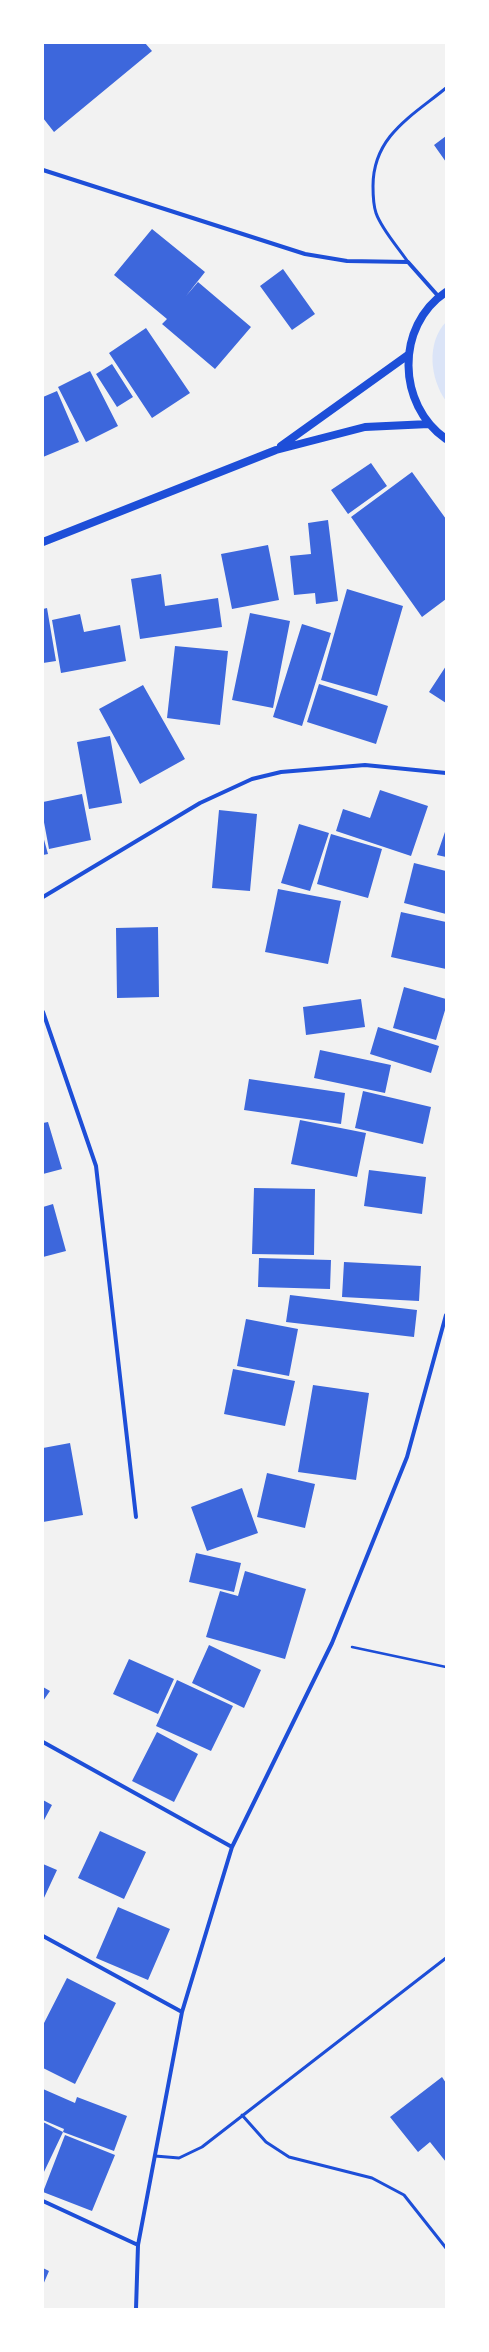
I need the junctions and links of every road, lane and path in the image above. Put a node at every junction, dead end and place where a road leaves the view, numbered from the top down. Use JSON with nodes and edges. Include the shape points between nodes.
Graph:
{"nodes":[{"id":1,"x":446,"y":88,"type":"edge"},
{"id":2,"x":43,"y":170,"type":"edge"},
{"id":3,"x":408,"y":262,"type":"junction"},
{"id":4,"x":443,"y":295,"type":"edge"},
{"id":5,"x":408,"y":355,"type":"junction"},
{"id":6,"x":429,"y":424,"type":"junction"},
{"id":7,"x":446,"y":439,"type":"edge"},
{"id":8,"x":276,"y":450,"type":"junction"},
{"id":9,"x":43,"y":542,"type":"edge"},
{"id":10,"x":446,"y":773,"type":"edge"},
{"id":11,"x":43,"y":898,"type":"edge"},
{"id":12,"x":43,"y":1012,"type":"edge"},
{"id":13,"x":446,"y":1315,"type":"edge"},
{"id":14,"x":136,"y":1517,"type":"dead end"},
{"id":15,"x":332,"y":1643,"type":"junction"},
{"id":16,"x":446,"y":1667,"type":"edge"},
{"id":17,"x":43,"y":1742,"type":"edge"},
{"id":18,"x":232,"y":1847,"type":"junction"},
{"id":19,"x":43,"y":1936,"type":"edge"},
{"id":20,"x":446,"y":1958,"type":"edge"},
{"id":21,"x":182,"y":2012,"type":"junction"},
{"id":22,"x":242,"y":2115,"type":"junction"},
{"id":23,"x":155,"y":2156,"type":"junction"},
{"id":24,"x":43,"y":2201,"type":"edge"},
{"id":25,"x":138,"y":2245,"type":"junction"},
{"id":26,"x":446,"y":2248,"type":"edge"},
{"id":27,"x":136,"y":2309,"type":"edge"}],
"edges":[{"from":1,"to":3,"type":"lane","via":[[394,130],[380,150],[375,166],[373,197],[376,213]]},
{"from":2,"to":3,"type":"street","via":[[305,254],[347,261]]},
{"from":3,"to":4,"type":"street"},
{"from":4,"to":5,"type":"main road","via":[[418,323]]},
{"from":5,"to":6,"type":"main road","via":[[411,392]]},
{"from":5,"to":8,"type":"main road"},
{"from":6,"to":7,"type":"main road"},
{"from":6,"to":8,"type":"main road","via":[[365,427]]},
{"from":8,"to":9,"type":"main road"},
{"from":10,"to":11,"type":"street","via":[[365,765],[281,772],[252,779],[200,803]]},
{"from":12,"to":14,"type":"street","via":[[96,1166]]},
{"from":13,"to":15,"type":"street","via":[[407,1456]]},
{"from":15,"to":16,"type":"path"},
{"from":15,"to":18,"type":"street"},
{"from":17,"to":18,"type":"street"},
{"from":18,"to":21,"type":"street"},
{"from":19,"to":21,"type":"street"},
{"from":20,"to":22,"type":"lane"},
{"from":21,"to":23,"type":"street"},
{"from":22,"to":23,"type":"lane","via":[[202,2146],[179,2158]]},
{"from":22,"to":26,"type":"lane","via":[[266,2142],[289,2157],[372,2178],[404,2195]]},
{"from":23,"to":25,"type":"street"},
{"from":24,"to":25,"type":"street"},
{"from":25,"to":27,"type":"street"}]}
